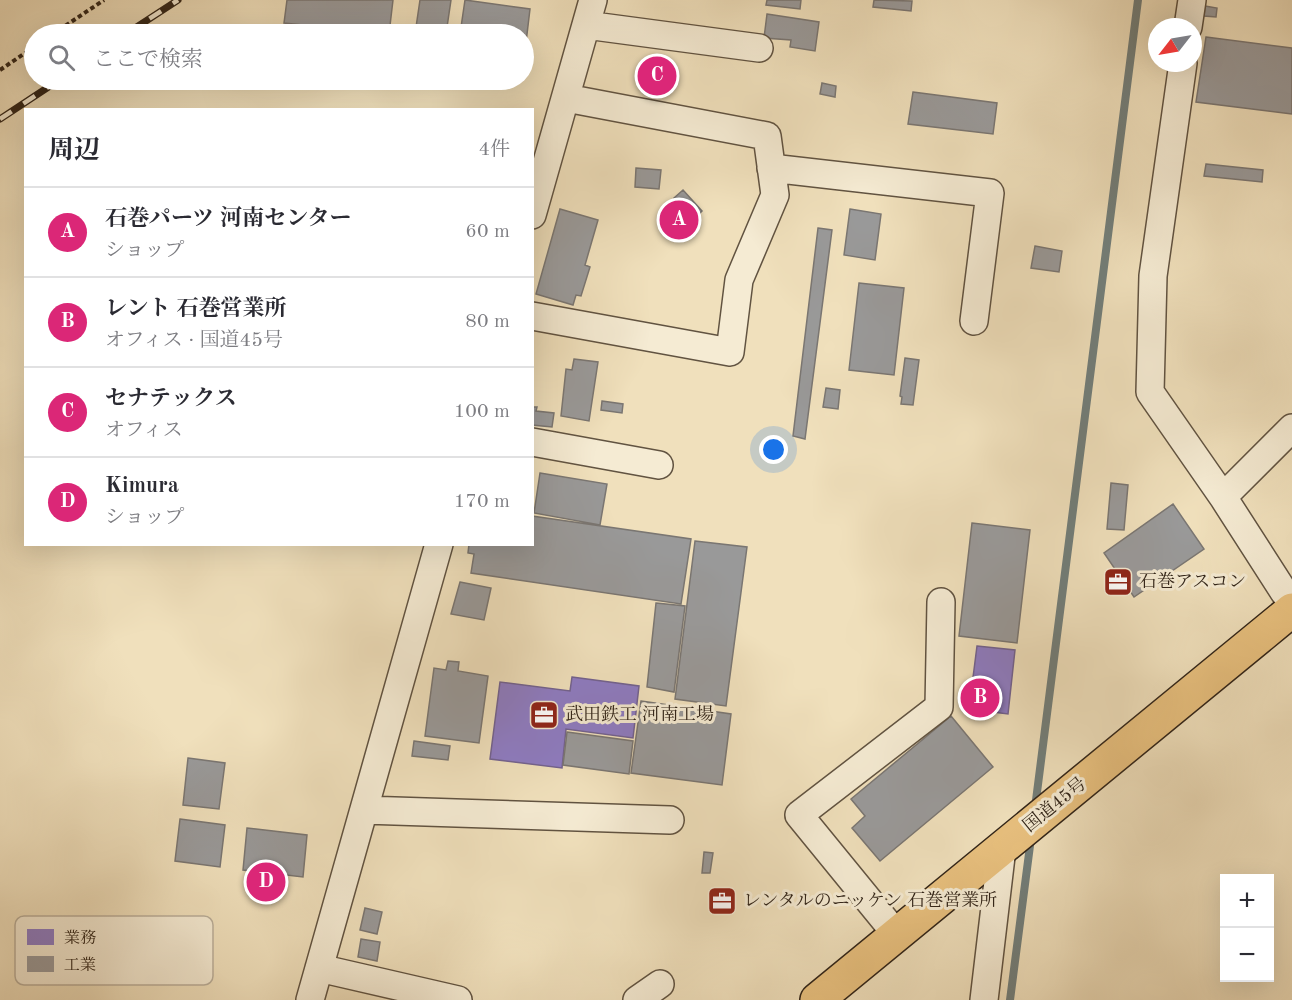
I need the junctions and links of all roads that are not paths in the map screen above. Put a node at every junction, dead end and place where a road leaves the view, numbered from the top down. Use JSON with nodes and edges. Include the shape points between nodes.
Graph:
{"nodes":[{"id":1,"x":1192,"y":0,"type":"edge"},
{"id":2,"x":590,"y":12,"type":"edge"},
{"id":3,"x":1189,"y":18,"type":"edge"},
{"id":4,"x":759,"y":48,"type":"dead end"},
{"id":5,"x":1182,"y":72,"type":"edge"},
{"id":6,"x":566,"y":98,"type":"junction"},
{"id":7,"x":771,"y":168,"type":"junction"},
{"id":8,"x":534,"y":208,"type":"edge"},
{"id":9,"x":534,"y":316,"type":"edge"},
{"id":10,"x":974,"y":321,"type":"dead end"},
{"id":11,"x":1292,"y":428,"type":"edge"},
{"id":12,"x":534,"y":442,"type":"edge"},
{"id":13,"x":658,"y":465,"type":"dead end"},
{"id":14,"x":1223,"y":497,"type":"junction"},
{"id":15,"x":438,"y":546,"type":"edge"},
{"id":16,"x":1292,"y":601,"type":"edge"},
{"id":17,"x":941,"y":602,"type":"dead end"},
{"id":18,"x":1292,"y":610,"type":"edge"},
{"id":19,"x":364,"y":810,"type":"junction"},
{"id":20,"x":670,"y":820,"type":"dead end"},
{"id":21,"x":1009,"y":842,"type":"junction"},
{"id":22,"x":897,"y":934,"type":"junction"},
{"id":23,"x":319,"y":968,"type":"junction"},
{"id":24,"x":660,"y":984,"type":"dead end"},
{"id":25,"x":310,"y":1000,"type":"edge"},
{"id":26,"x":458,"y":1000,"type":"edge"},
{"id":27,"x":638,"y":1000,"type":"edge"},
{"id":28,"x":817,"y":1000,"type":"edge"},
{"id":29,"x":984,"y":1000,"type":"edge"}],
"edges":[{"from":1,"to":3,"type":"street"},
{"from":2,"to":4,"type":"street"},
{"from":2,"to":6,"type":"street"},
{"from":5,"to":14,"type":"street","via":[[1153,276],[1150,392]]},
{"from":6,"to":7,"type":"street","via":[[767,136]]},
{"from":6,"to":8,"type":"street"},
{"from":7,"to":9,"type":"street","via":[[775,195],[739,280],[730,352]]},
{"from":7,"to":10,"type":"street","via":[[990,193]]},
{"from":11,"to":14,"type":"street"},
{"from":12,"to":13,"type":"street"},
{"from":14,"to":16,"type":"street"},
{"from":15,"to":19,"type":"street"},
{"from":17,"to":22,"type":"street","via":[[939,707],[799,815]]},
{"from":18,"to":21,"type":"highway","name":"国道45号"},
{"from":19,"to":20,"type":"street"},
{"from":19,"to":23,"type":"street"},
{"from":21,"to":22,"type":"highway","name":"国道45号"},
{"from":21,"to":29,"type":"street"},
{"from":22,"to":28,"type":"highway","name":"国道45号"},
{"from":23,"to":25,"type":"street"},
{"from":23,"to":26,"type":"street"},
{"from":24,"to":27,"type":"street"}]}
